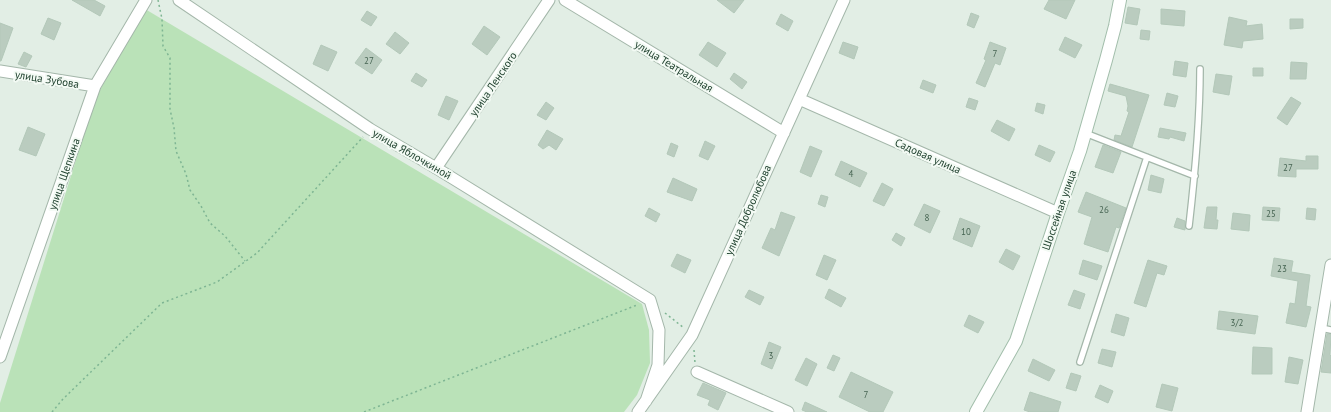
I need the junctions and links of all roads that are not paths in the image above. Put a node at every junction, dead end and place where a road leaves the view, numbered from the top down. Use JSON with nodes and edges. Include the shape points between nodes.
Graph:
{"nodes":[{"id":1,"x":146,"y":0,"type":"edge"},
{"id":2,"x":180,"y":0,"type":"edge"},
{"id":3,"x":549,"y":0,"type":"edge"},
{"id":4,"x":565,"y":0,"type":"edge"},
{"id":5,"x":844,"y":0,"type":"edge"},
{"id":6,"x":1120,"y":0,"type":"edge"},
{"id":7,"x":1200,"y":69,"type":"dead end"},
{"id":8,"x":0,"y":71,"type":"edge"},
{"id":9,"x":95,"y":86,"type":"junction"},
{"id":10,"x":799,"y":99,"type":"junction"},
{"id":11,"x":784,"y":133,"type":"junction"},
{"id":12,"x":1085,"y":133,"type":"junction"},
{"id":13,"x":1147,"y":157,"type":"junction"},
{"id":14,"x":436,"y":168,"type":"junction"},
{"id":15,"x":1195,"y":176,"type":"junction"},
{"id":16,"x":1058,"y":212,"type":"junction"},
{"id":17,"x":1189,"y":226,"type":"dead end"},
{"id":18,"x":1331,"y":265,"type":"edge"},
{"id":19,"x":1326,"y":329,"type":"edge"},
{"id":20,"x":0,"y":357,"type":"edge"},
{"id":21,"x":1080,"y":362,"type":"dead end"},
{"id":22,"x":697,"y":372,"type":"road end"},
{"id":23,"x":646,"y":401,"type":"junction"},
{"id":24,"x":638,"y":412,"type":"edge"},
{"id":25,"x":788,"y":412,"type":"edge"},
{"id":26,"x":976,"y":412,"type":"edge"},
{"id":27,"x":1307,"y":412,"type":"edge"}],
"edges":[{"from":1,"to":9,"type":"street","name":"улица Щепкина"},
{"from":2,"to":14,"type":"street","name":"улица Яблочкиной","via":[[370,130]]},
{"from":3,"to":14,"type":"street","name":"улица Ленского"},
{"from":4,"to":11,"type":"street","name":"улица Театральная"},
{"from":5,"to":10,"type":"street","name":"улица Добролюбова"},
{"from":6,"to":12,"type":"main road","name":"Шоссейная улица"},
{"from":7,"to":15,"type":"lane","via":[[1200,114]]},
{"from":8,"to":9,"type":"street","name":"улица Зубова"},
{"from":9,"to":20,"type":"street","name":"улица Щепкина"},
{"from":10,"to":11,"type":"street","name":"улица Добролюбова"},
{"from":10,"to":16,"type":"street","name":"Садовая улица"},
{"from":11,"to":23,"type":"street","name":"улица Добролюбова","via":[[692,335]]},
{"from":12,"to":13,"type":"lane"},
{"from":12,"to":16,"type":"main road","name":"Шоссейная улица"},
{"from":13,"to":15,"type":"lane"},
{"from":13,"to":21,"type":"lane"},
{"from":14,"to":23,"type":"street","name":"улица Яблочкиной","via":[[650,300],[659,330],[658,365]]},
{"from":15,"to":17,"type":"lane"},
{"from":16,"to":26,"type":"main road","name":"Шоссейная улица","via":[[1016,341]]},
{"from":18,"to":19,"type":"street"},
{"from":19,"to":27,"type":"street"},
{"from":22,"to":25,"type":"street"},
{"from":23,"to":24,"type":"street","name":"улица Добролюбова"}]}
